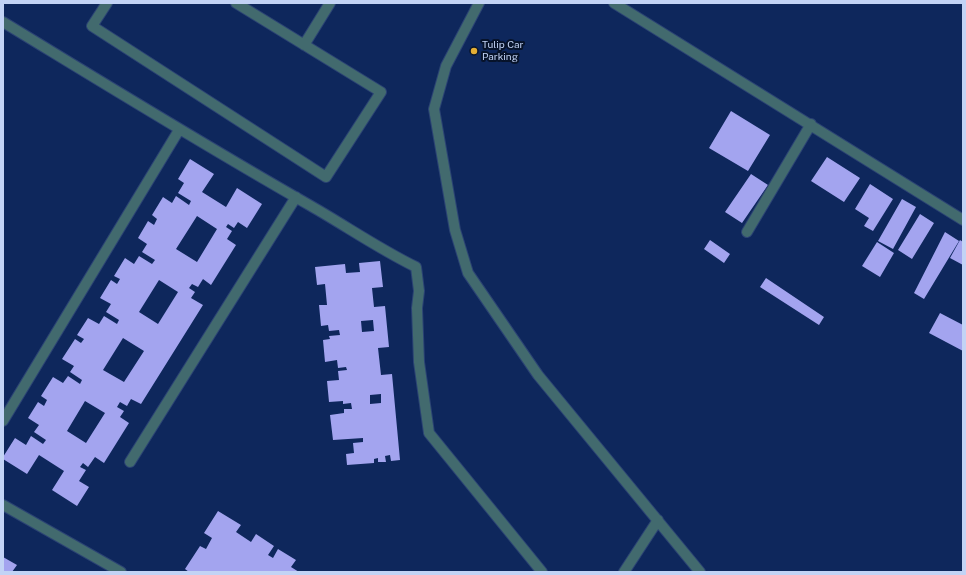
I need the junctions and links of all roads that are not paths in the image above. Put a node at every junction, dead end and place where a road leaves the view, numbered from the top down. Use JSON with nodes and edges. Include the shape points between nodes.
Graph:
{"nodes":[{"id":1,"x":107,"y":3,"type":"edge"},
{"id":2,"x":236,"y":3,"type":"edge"},
{"id":3,"x":330,"y":3,"type":"edge"},
{"id":4,"x":479,"y":3,"type":"edge"},
{"id":5,"x":614,"y":3,"type":"edge"},
{"id":6,"x":3,"y":22,"type":"edge"},
{"id":7,"x":304,"y":45,"type":"junction"},
{"id":8,"x":811,"y":124,"type":"junction"},
{"id":9,"x":179,"y":130,"type":"junction"},
{"id":10,"x":296,"y":197,"type":"junction"},
{"id":11,"x":963,"y":220,"type":"edge"},
{"id":12,"x":747,"y":232,"type":"dead end"},
{"id":13,"x":3,"y":421,"type":"edge"},
{"id":14,"x":130,"y":462,"type":"dead end"},
{"id":15,"x":3,"y":505,"type":"edge"},
{"id":16,"x":658,"y":520,"type":"junction"},
{"id":17,"x":121,"y":572,"type":"edge"},
{"id":18,"x":542,"y":572,"type":"edge"},
{"id":19,"x":624,"y":572,"type":"edge"},
{"id":20,"x":700,"y":572,"type":"edge"}],
"edges":[{"from":1,"to":7,"type":"street","via":[[92,26],[326,177],[381,92]]},
{"from":2,"to":7,"type":"street"},
{"from":3,"to":7,"type":"street"},
{"from":4,"to":16,"type":"street","via":[[446,66],[434,109],[455,230],[468,274],[538,375]]},
{"from":5,"to":8,"type":"street"},
{"from":6,"to":9,"type":"street"},
{"from":8,"to":11,"type":"street"},
{"from":8,"to":12,"type":"street"},
{"from":9,"to":10,"type":"street"},
{"from":9,"to":13,"type":"street"},
{"from":10,"to":14,"type":"street"},
{"from":10,"to":18,"type":"street","via":[[416,267],[419,291],[419,362],[429,433]]},
{"from":15,"to":17,"type":"street"},
{"from":16,"to":19,"type":"street"},
{"from":16,"to":20,"type":"street"}]}
